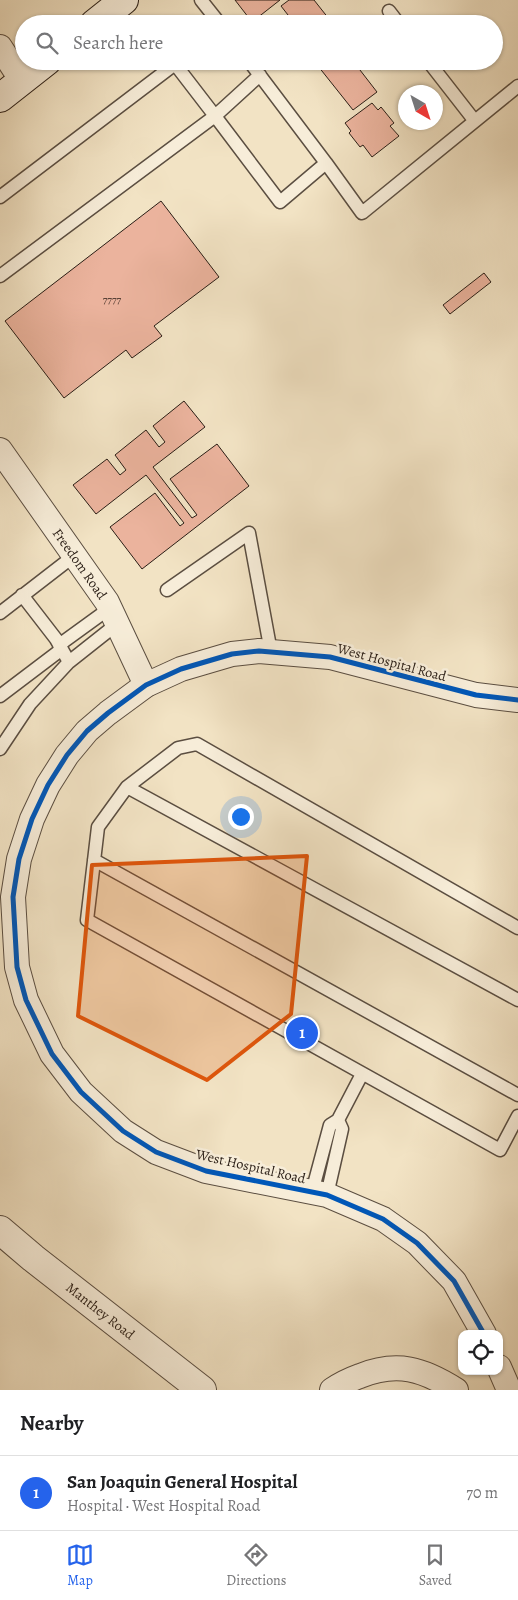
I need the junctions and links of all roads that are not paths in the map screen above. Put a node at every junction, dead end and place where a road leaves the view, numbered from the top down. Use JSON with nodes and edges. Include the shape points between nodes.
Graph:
{"nodes":[{"id":1,"x":124,"y":0,"type":"edge"},
{"id":2,"x":201,"y":0,"type":"edge"},
{"id":3,"x":389,"y":11,"type":"dead end"},
{"id":4,"x":105,"y":15,"type":"edge"},
{"id":5,"x":213,"y":15,"type":"edge"},
{"id":6,"x":392,"y":15,"type":"edge"},
{"id":7,"x":0,"y":47,"type":"edge"},
{"id":8,"x":36,"y":70,"type":"edge"},
{"id":9,"x":167,"y":70,"type":"edge"},
{"id":10,"x":180,"y":70,"type":"edge"},
{"id":11,"x":256,"y":70,"type":"edge"},
{"id":12,"x":435,"y":70,"type":"edge"},
{"id":13,"x":260,"y":75,"type":"junction"},
{"id":14,"x":22,"y":81,"type":"junction"},
{"id":15,"x":518,"y":86,"type":"edge"},
{"id":16,"x":0,"y":98,"type":"edge"},
{"id":17,"x":215,"y":116,"type":"junction"},
{"id":18,"x":474,"y":120,"type":"junction"},
{"id":19,"x":326,"y":163,"type":"junction"},
{"id":20,"x":0,"y":197,"type":"edge"},
{"id":21,"x":0,"y":276,"type":"edge"},
{"id":22,"x":0,"y":450,"type":"edge"},
{"id":23,"x":75,"y":555,"type":"junction"},
{"id":24,"x":167,"y":590,"type":"dead end"},
{"id":25,"x":22,"y":595,"type":"junction"},
{"id":26,"x":0,"y":613,"type":"edge"},
{"id":27,"x":114,"y":616,"type":"junction"},
{"id":28,"x":60,"y":648,"type":"junction"},
{"id":29,"x":271,"y":652,"type":"junction"},
{"id":30,"x":70,"y":662,"type":"junction"},
{"id":31,"x":146,"y":685,"type":"junction"},
{"id":32,"x":0,"y":696,"type":"edge"},
{"id":33,"x":518,"y":700,"type":"edge"},
{"id":34,"x":0,"y":749,"type":"edge"},
{"id":35,"x":127,"y":787,"type":"junction"},
{"id":36,"x":94,"y":860,"type":"junction"},
{"id":37,"x":518,"y":928,"type":"edge"},
{"id":38,"x":518,"y":1000,"type":"edge"},
{"id":39,"x":362,"y":1074,"type":"junction"},
{"id":40,"x":518,"y":1095,"type":"edge"},
{"id":41,"x":518,"y":1116,"type":"edge"},
{"id":42,"x":320,"y":1193,"type":"junction"},
{"id":43,"x":0,"y":1230,"type":"edge"},
{"id":44,"x":482,"y":1330,"type":"edge"},
{"id":45,"x":502,"y":1375,"type":"edge"},
{"id":46,"x":202,"y":1390,"type":"edge"},
{"id":47,"x":332,"y":1390,"type":"edge"},
{"id":48,"x":456,"y":1390,"type":"edge"},
{"id":49,"x":509,"y":1390,"type":"edge"}],
"edges":[{"from":1,"to":4,"type":"street"},
{"from":2,"to":5,"type":"lane"},
{"from":3,"to":6,"type":"lane"},
{"from":7,"to":14,"type":"street"},
{"from":8,"to":14,"type":"street"},
{"from":9,"to":20,"type":"lane"},
{"from":10,"to":17,"type":"lane"},
{"from":11,"to":13,"type":"lane"},
{"from":12,"to":18,"type":"lane"},
{"from":13,"to":17,"type":"lane"},
{"from":13,"to":19,"type":"lane"},
{"from":14,"to":16,"type":"street"},
{"from":15,"to":18,"type":"lane"},
{"from":17,"to":19,"type":"lane","via":[[280,202]]},
{"from":17,"to":21,"type":"lane"},
{"from":18,"to":19,"type":"lane","via":[[362,213]]},
{"from":22,"to":23,"type":"street","name":"Freedom Road"},
{"from":23,"to":25,"type":"lane"},
{"from":23,"to":27,"type":"street","name":"Freedom Road"},
{"from":24,"to":29,"type":"lane","via":[[249,534]]},
{"from":25,"to":26,"type":"lane"},
{"from":25,"to":28,"type":"lane"},
{"from":27,"to":28,"type":"lane"},
{"from":27,"to":30,"type":"lane"},
{"from":27,"to":31,"type":"street","name":"Freedom Road"},
{"from":28,"to":30,"type":"lane"},
{"from":28,"to":32,"type":"lane"},
{"from":29,"to":31,"type":"street","name":"West Hospital Road","via":[[232,654],[181,669]]},
{"from":29,"to":33,"type":"street","name":"West Hospital Road","via":[[330,657],[476,695]]},
{"from":30,"to":34,"type":"lane","via":[[30,704]]},
{"from":31,"to":42,"type":"street","name":"West Hospital Road","via":[[82,737],[48,785],[32,819],[19,858],[13,897],[17,967],[26,1000],[52,1054],[81,1092],[123,1131],[156,1152],[206,1171]]},
{"from":35,"to":36,"type":"lane","via":[[98,827]]},
{"from":35,"to":37,"type":"lane","via":[[178,748],[197,744]]},
{"from":35,"to":38,"type":"lane"},
{"from":36,"to":39,"type":"lane","via":[[87,920]]},
{"from":36,"to":40,"type":"lane"},
{"from":39,"to":41,"type":"lane","via":[[500,1150]]},
{"from":39,"to":42,"type":"lane","via":[[338,1120],[342,1129]]},
{"from":42,"to":44,"type":"street","name":"West Hospital Road","via":[[383,1219],[417,1243],[454,1281]]},
{"from":43,"to":46,"type":"street","name":"Manthey Road"},
{"from":45,"to":49,"type":"street"},
{"from":47,"to":48,"type":"street","via":[[370,1372],[393,1367],[420,1372]]}]}
